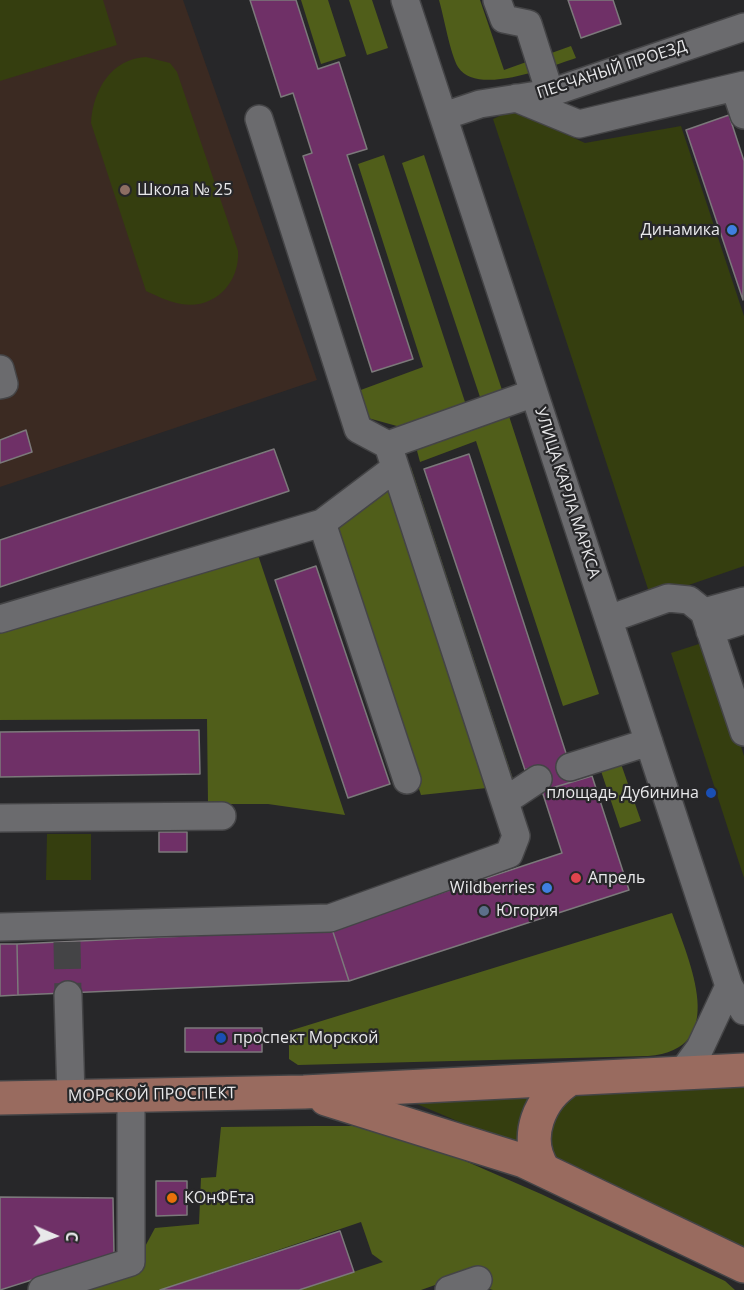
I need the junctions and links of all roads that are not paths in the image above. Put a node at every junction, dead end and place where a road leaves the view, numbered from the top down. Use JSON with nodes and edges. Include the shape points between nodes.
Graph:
{"nodes":[{"id":1,"x":405,"y":0,"type":"edge"},
{"id":2,"x":497,"y":0,"type":"edge"},
{"id":3,"x":744,"y":27,"type":"edge"},
{"id":4,"x":739,"y":87,"type":"edge"},
{"id":5,"x":550,"y":93,"type":"junction"},
{"id":6,"x":516,"y":98,"type":"junction"},
{"id":7,"x":744,"y":115,"type":"edge"},
{"id":8,"x":444,"y":116,"type":"junction"},
{"id":9,"x":259,"y":119,"type":"dead end"},
{"id":10,"x":0,"y":369,"type":"edge"},
{"id":11,"x":0,"y":385,"type":"edge"},
{"id":12,"x":534,"y":393,"type":"junction"},
{"id":13,"x":391,"y":457,"type":"junction"},
{"id":14,"x":322,"y":523,"type":"junction"},
{"id":15,"x":744,"y":601,"type":"edge"},
{"id":16,"x":0,"y":619,"type":"edge"},
{"id":17,"x":609,"y":619,"type":"junction"},
{"id":18,"x":744,"y":620,"type":"edge"},
{"id":19,"x":707,"y":622,"type":"junction"},
{"id":20,"x":744,"y":732,"type":"edge"},
{"id":21,"x":649,"y":742,"type":"junction"},
{"id":22,"x":570,"y":766,"type":"dead end"},
{"id":23,"x":407,"y":780,"type":"dead end"},
{"id":24,"x":538,"y":780,"type":"dead end"},
{"id":25,"x":505,"y":801,"type":"junction"},
{"id":26,"x":222,"y":816,"type":"dead end"},
{"id":27,"x":0,"y":818,"type":"edge"},
{"id":28,"x":0,"y":927,"type":"edge"},
{"id":29,"x":729,"y":986,"type":"junction"},
{"id":30,"x":68,"y":994,"type":"tunnel mouth"},
{"id":31,"x":744,"y":1011,"type":"edge"},
{"id":32,"x":744,"y":1070,"type":"edge"},
{"id":33,"x":683,"y":1071,"type":"junction"},
{"id":34,"x":570,"y":1079,"type":"junction"},
{"id":35,"x":304,"y":1092,"type":"junction"},
{"id":36,"x":130,"y":1096,"type":"junction"},
{"id":37,"x":71,"y":1097,"type":"junction"},
{"id":38,"x":0,"y":1098,"type":"edge"},
{"id":39,"x":544,"y":1170,"type":"junction"},
{"id":40,"x":744,"y":1266,"type":"edge"},
{"id":41,"x":478,"y":1280,"type":"dead end"},
{"id":42,"x":42,"y":1290,"type":"edge"},
{"id":43,"x":449,"y":1290,"type":"edge"}],
"edges":[{"from":1,"to":8,"type":"street","name":"УЛИЦА КАРЛА МАРКСА"},
{"from":2,"to":5,"type":"street","via":[[504,19],[528,24]]},
{"from":3,"to":5,"type":"street","name":"ПЕСЧАНЫЙ ПРОЕЗД"},
{"from":4,"to":6,"type":"street","via":[[579,124]]},
{"from":4,"to":7,"type":"street"},
{"from":5,"to":6,"type":"street","name":"ПЕСЧАНЫЙ ПРОЕЗД"},
{"from":6,"to":8,"type":"street","name":"ПЕСЧАНЫЙ ПРОЕЗД"},
{"from":8,"to":12,"type":"street","name":"УЛИЦА КАРЛА МАРКСА"},
{"from":9,"to":13,"type":"street","via":[[358,429]]},
{"from":10,"to":11,"type":"street","via":[[4,384]]},
{"from":12,"to":13,"type":"street"},
{"from":12,"to":17,"type":"street","name":"УЛИЦА КАРЛА МАРКСА"},
{"from":13,"to":14,"type":"street"},
{"from":13,"to":25,"type":"street"},
{"from":14,"to":16,"type":"street"},
{"from":14,"to":23,"type":"street"},
{"from":15,"to":19,"type":"street"},
{"from":17,"to":19,"type":"street","via":[[668,598],[688,600]]},
{"from":17,"to":21,"type":"street","name":"УЛИЦА КАРЛА МАРКСА"},
{"from":18,"to":19,"type":"street"},
{"from":19,"to":20,"type":"street"},
{"from":21,"to":22,"type":"street"},
{"from":21,"to":29,"type":"street","name":"УЛИЦА КАРЛА МАРКСА"},
{"from":24,"to":25,"type":"street"},
{"from":25,"to":28,"type":"street","via":[[516,836],[509,854],[330,918],[67,934]]},
{"from":26,"to":27,"type":"street"},
{"from":29,"to":31,"type":"street","name":"УЛИЦА КАРЛА МАРКСА"},
{"from":29,"to":33,"type":"street","via":[[700,1048]]},
{"from":30,"to":37,"type":"street"},
{"from":32,"to":33,"type":"main road","name":"МОРСКОЙ ПРОСПЕКТ"},
{"from":33,"to":34,"type":"main road","name":"МОРСКОЙ ПРОСПЕКТ"},
{"from":34,"to":35,"type":"main road","name":"МОРСКОЙ ПРОСПЕКТ"},
{"from":34,"to":39,"type":"main road","via":[[548,1095],[537,1122],[534,1150]]},
{"from":35,"to":36,"type":"main road","name":"МОРСКОЙ ПРОСПЕКТ"},
{"from":35,"to":39,"type":"main road"},
{"from":36,"to":37,"type":"main road","name":"МОРСКОЙ ПРОСПЕКТ"},
{"from":36,"to":42,"type":"street","via":[[131,1262]]},
{"from":37,"to":38,"type":"main road","name":"МОРСКОЙ ПРОСПЕКТ"},
{"from":39,"to":40,"type":"main road"},
{"from":41,"to":43,"type":"street"}]}
